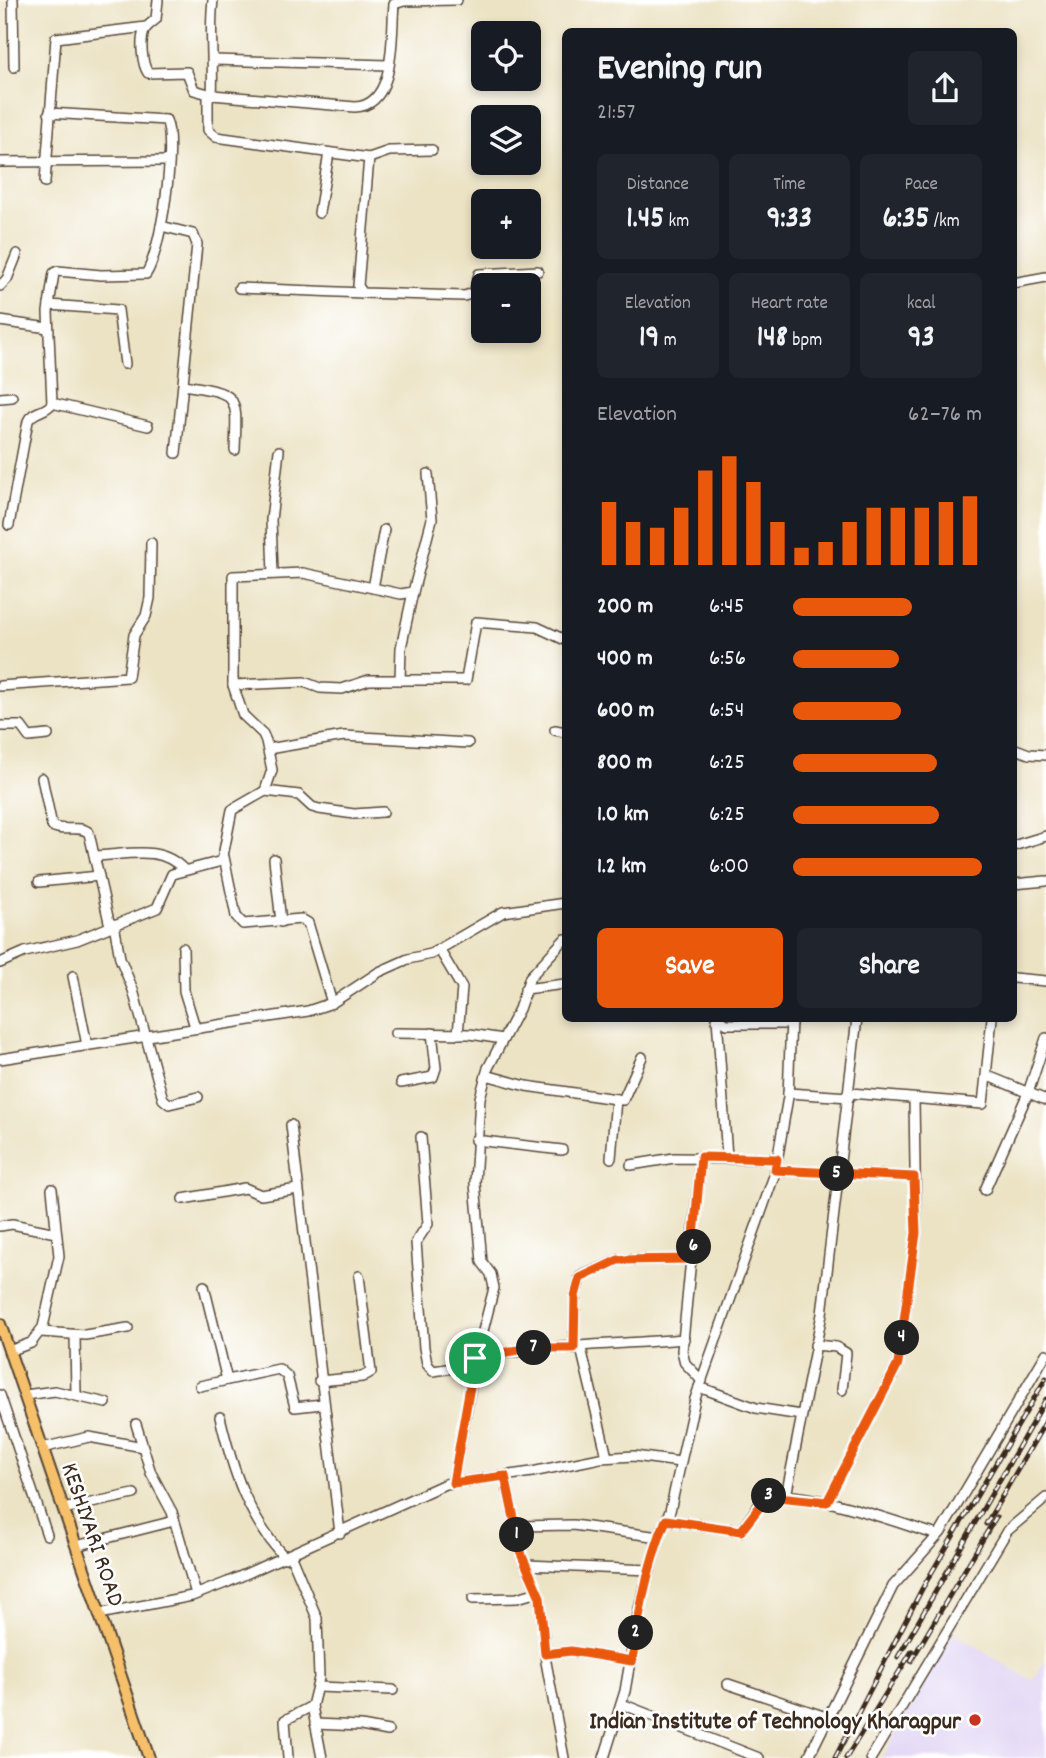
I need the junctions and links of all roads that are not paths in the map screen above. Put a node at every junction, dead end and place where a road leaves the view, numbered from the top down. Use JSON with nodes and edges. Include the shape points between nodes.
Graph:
{"nodes":[{"id":1,"x":13,"y":0,"type":"edge"},
{"id":2,"x":158,"y":0,"type":"edge"},
{"id":3,"x":213,"y":0,"type":"edge"},
{"id":4,"x":457,"y":0,"type":"edge"},
{"id":5,"x":146,"y":27,"type":"junction"},
{"id":6,"x":214,"y":60,"type":"junction"},
{"id":7,"x":388,"y":65,"type":"junction"},
{"id":8,"x":14,"y":67,"type":"dead end"},
{"id":9,"x":210,"y":95,"type":"junction"},
{"id":10,"x":49,"y":113,"type":"junction"},
{"id":11,"x":432,"y":150,"type":"dead end"},
{"id":12,"x":329,"y":153,"type":"junction"},
{"id":13,"x":369,"y":158,"type":"junction"},
{"id":14,"x":168,"y":161,"type":"junction"},
{"id":15,"x":0,"y":162,"type":"edge"},
{"id":16,"x":46,"y":163,"type":"junction"},
{"id":17,"x":44,"y":182,"type":"dead end"},
{"id":18,"x":319,"y":213,"type":"dead end"},
{"id":19,"x":161,"y":226,"type":"junction"},
{"id":20,"x":17,"y":254,"type":"dead end"},
{"id":21,"x":538,"y":271,"type":"dead end"},
{"id":22,"x":1046,"y":277,"type":"edge"},
{"id":23,"x":1017,"y":282,"type":"edge"},
{"id":24,"x":0,"y":286,"type":"edge"},
{"id":25,"x":239,"y":288,"type":"dead end"},
{"id":26,"x":363,"y":293,"type":"junction"},
{"id":27,"x":49,"y":305,"type":"junction"},
{"id":28,"x":0,"y":321,"type":"edge"},
{"id":29,"x":48,"y":328,"type":"junction"},
{"id":30,"x":124,"y":364,"type":"dead end"},
{"id":31,"x":184,"y":384,"type":"junction"},
{"id":32,"x":12,"y":397,"type":"dead end"},
{"id":33,"x":0,"y":398,"type":"edge"},
{"id":34,"x":52,"y":402,"type":"junction"},
{"id":35,"x":148,"y":426,"type":"dead end"},
{"id":36,"x":235,"y":450,"type":"dead end"},
{"id":37,"x":279,"y":451,"type":"dead end"},
{"id":38,"x":176,"y":453,"type":"dead end"},
{"id":39,"x":428,"y":474,"type":"dead end"},
{"id":40,"x":9,"y":524,"type":"dead end"},
{"id":41,"x":384,"y":530,"type":"dead end"},
{"id":42,"x":151,"y":543,"type":"dead end"},
{"id":43,"x":273,"y":573,"type":"junction"},
{"id":44,"x":373,"y":588,"type":"junction"},
{"id":45,"x":413,"y":592,"type":"junction"},
{"id":46,"x":557,"y":635,"type":"edge"},
{"id":47,"x":400,"y":680,"type":"junction"},
{"id":48,"x":233,"y":685,"type":"junction"},
{"id":49,"x":0,"y":686,"type":"edge"},
{"id":50,"x":0,"y":726,"type":"edge"},
{"id":51,"x":48,"y":735,"type":"dead end"},
{"id":52,"x":468,"y":743,"type":"dead end"},
{"id":53,"x":268,"y":749,"type":"junction"},
{"id":54,"x":1017,"y":750,"type":"edge"},
{"id":55,"x":1046,"y":755,"type":"edge"},
{"id":56,"x":42,"y":778,"type":"dead end"},
{"id":57,"x":265,"y":791,"type":"junction"},
{"id":58,"x":383,"y":812,"type":"dead end"},
{"id":59,"x":1046,"y":836,"type":"edge"},
{"id":60,"x":1017,"y":845,"type":"edge"},
{"id":61,"x":95,"y":856,"type":"junction"},
{"id":62,"x":224,"y":857,"type":"junction"},
{"id":63,"x":274,"y":859,"type":"dead end"},
{"id":64,"x":184,"y":870,"type":"junction"},
{"id":65,"x":100,"y":876,"type":"junction"},
{"id":66,"x":1046,"y":881,"type":"edge"},
{"id":67,"x":39,"y":882,"type":"dead end"},
{"id":68,"x":1017,"y":884,"type":"edge"},
{"id":69,"x":562,"y":903,"type":"edge"},
{"id":70,"x":281,"y":922,"type":"junction"},
{"id":71,"x":112,"y":925,"type":"junction"},
{"id":72,"x":562,"y":942,"type":"edge"},
{"id":73,"x":183,"y":948,"type":"dead end"},
{"id":74,"x":439,"y":949,"type":"junction"},
{"id":75,"x":0,"y":963,"type":"edge"},
{"id":76,"x":73,"y":976,"type":"dead end"},
{"id":77,"x":1017,"y":978,"type":"edge"},
{"id":78,"x":1046,"y":981,"type":"edge"},
{"id":79,"x":562,"y":984,"type":"edge"},
{"id":80,"x":525,"y":989,"type":"junction"},
{"id":81,"x":332,"y":1003,"type":"junction"},
{"id":82,"x":717,"y":1022,"type":"edge"},
{"id":83,"x":724,"y":1022,"type":"edge"},
{"id":84,"x":770,"y":1022,"type":"edge"},
{"id":85,"x":791,"y":1022,"type":"edge"},
{"id":86,"x":858,"y":1022,"type":"edge"},
{"id":87,"x":992,"y":1022,"type":"edge"},
{"id":88,"x":195,"y":1027,"type":"junction"},
{"id":89,"x":395,"y":1033,"type":"dead end"},
{"id":90,"x":432,"y":1033,"type":"junction"},
{"id":91,"x":457,"y":1034,"type":"junction"},
{"id":92,"x":144,"y":1035,"type":"junction"},
{"id":93,"x":1046,"y":1038,"type":"edge"},
{"id":94,"x":503,"y":1039,"type":"junction"},
{"id":95,"x":87,"y":1045,"type":"junction"},
{"id":96,"x":642,"y":1057,"type":"dead end"},
{"id":97,"x":0,"y":1059,"type":"edge"},
{"id":98,"x":486,"y":1075,"type":"junction"},
{"id":99,"x":988,"y":1076,"type":"junction"},
{"id":100,"x":401,"y":1083,"type":"dead end"},
{"id":101,"x":788,"y":1093,"type":"junction"},
{"id":102,"x":1028,"y":1093,"type":"junction"},
{"id":103,"x":849,"y":1095,"type":"junction"},
{"id":104,"x":198,"y":1097,"type":"dead end"},
{"id":105,"x":616,"y":1099,"type":"junction"},
{"id":106,"x":914,"y":1099,"type":"junction"},
{"id":107,"x":1046,"y":1100,"type":"edge"},
{"id":108,"x":291,"y":1125,"type":"dead end"},
{"id":109,"x":421,"y":1138,"type":"dead end"},
{"id":110,"x":475,"y":1140,"type":"junction"},
{"id":111,"x":562,"y":1150,"type":"dead end"},
{"id":112,"x":701,"y":1157,"type":"junction"},
{"id":113,"x":727,"y":1157,"type":"junction"},
{"id":114,"x":611,"y":1158,"type":"dead end"},
{"id":115,"x":777,"y":1159,"type":"junction"},
{"id":116,"x":631,"y":1165,"type":"dead end"},
{"id":117,"x":775,"y":1170,"type":"junction"},
{"id":118,"x":840,"y":1174,"type":"junction"},
{"id":119,"x":914,"y":1177,"type":"junction"},
{"id":120,"x":52,"y":1189,"type":"dead end"},
{"id":121,"x":298,"y":1189,"type":"junction"},
{"id":122,"x":985,"y":1190,"type":"dead end"},
{"id":123,"x":183,"y":1199,"type":"dead end"},
{"id":124,"x":0,"y":1226,"type":"edge"},
{"id":125,"x":56,"y":1233,"type":"junction"},
{"id":126,"x":692,"y":1259,"type":"junction"},
{"id":127,"x":359,"y":1276,"type":"dead end"},
{"id":128,"x":204,"y":1286,"type":"dead end"},
{"id":129,"x":0,"y":1324,"type":"edge"},
{"id":130,"x":128,"y":1328,"type":"dead end"},
{"id":131,"x":41,"y":1332,"type":"junction"},
{"id":132,"x":75,"y":1335,"type":"junction"},
{"id":133,"x":684,"y":1339,"type":"junction"},
{"id":134,"x":815,"y":1345,"type":"junction"},
{"id":135,"x":578,"y":1348,"type":"junction"},
{"id":136,"x":9,"y":1351,"type":"junction"},
{"id":137,"x":1046,"y":1354,"type":"edge"},
{"id":138,"x":475,"y":1362,"type":"junction"},
{"id":139,"x":227,"y":1380,"type":"junction"},
{"id":140,"x":319,"y":1381,"type":"junction"},
{"id":141,"x":701,"y":1384,"type":"junction"},
{"id":142,"x":200,"y":1386,"type":"dead end"},
{"id":143,"x":842,"y":1390,"type":"dead end"},
{"id":144,"x":0,"y":1395,"type":"edge"},
{"id":145,"x":24,"y":1395,"type":"junction"},
{"id":146,"x":76,"y":1395,"type":"junction"},
{"id":147,"x":106,"y":1403,"type":"dead end"},
{"id":148,"x":322,"y":1404,"type":"junction"},
{"id":149,"x":801,"y":1415,"type":"junction"},
{"id":150,"x":220,"y":1417,"type":"dead end"},
{"id":151,"x":136,"y":1424,"type":"dead end"},
{"id":152,"x":143,"y":1447,"type":"junction"},
{"id":153,"x":43,"y":1448,"type":"junction"},
{"id":154,"x":607,"y":1457,"type":"junction"},
{"id":155,"x":680,"y":1462,"type":"junction"},
{"id":156,"x":505,"y":1476,"type":"junction"},
{"id":157,"x":453,"y":1483,"type":"junction"},
{"id":158,"x":134,"y":1494,"type":"dead end"},
{"id":159,"x":786,"y":1496,"type":"junction"},
{"id":160,"x":1046,"y":1498,"type":"edge"},
{"id":161,"x":827,"y":1502,"type":"junction"},
{"id":162,"x":63,"y":1509,"type":"junction"},
{"id":163,"x":666,"y":1520,"type":"junction"},
{"id":164,"x":174,"y":1521,"type":"junction"},
{"id":165,"x":516,"y":1526,"type":"junction"},
{"id":166,"x":340,"y":1533,"type":"junction"},
{"id":167,"x":47,"y":1535,"type":"dead end"},
{"id":168,"x":938,"y":1535,"type":"junction"},
{"id":169,"x":659,"y":1537,"type":"junction"},
{"id":170,"x":76,"y":1546,"type":"junction"},
{"id":171,"x":288,"y":1557,"type":"junction"},
{"id":172,"x":526,"y":1566,"type":"junction"},
{"id":173,"x":650,"y":1570,"type":"junction"},
{"id":174,"x":538,"y":1592,"type":"junction"},
{"id":175,"x":196,"y":1594,"type":"junction"},
{"id":176,"x":473,"y":1599,"type":"dead end"},
{"id":177,"x":99,"y":1614,"type":"junction"},
{"id":178,"x":545,"y":1654,"type":"junction"},
{"id":179,"x":632,"y":1661,"type":"junction"},
{"id":180,"x":729,"y":1684,"type":"dead end"},
{"id":181,"x":318,"y":1687,"type":"junction"},
{"id":182,"x":393,"y":1690,"type":"dead end"},
{"id":183,"x":622,"y":1704,"type":"junction"},
{"id":184,"x":312,"y":1706,"type":"junction"},
{"id":185,"x":829,"y":1718,"type":"junction"},
{"id":186,"x":315,"y":1724,"type":"junction"},
{"id":187,"x":388,"y":1731,"type":"dead end"},
{"id":188,"x":746,"y":1756,"type":"edge"},
{"id":189,"x":149,"y":1758,"type":"edge"},
{"id":190,"x":288,"y":1758,"type":"edge"},
{"id":191,"x":322,"y":1758,"type":"edge"},
{"id":192,"x":564,"y":1758,"type":"edge"},
{"id":193,"x":606,"y":1758,"type":"edge"},
{"id":194,"x":760,"y":1758,"type":"edge"},
{"id":195,"x":808,"y":1758,"type":"edge"},
{"id":196,"x":871,"y":1758,"type":"edge"}],
"edges":[{"from":1,"to":8,"type":"street"},
{"from":2,"to":5,"type":"street","via":[[156,19]]},
{"from":3,"to":6,"type":"street","via":[[209,30]]},
{"from":4,"to":7,"type":"street","via":[[394,4]]},
{"from":5,"to":9,"type":"street","via":[[146,70],[187,72],[194,90]]},
{"from":5,"to":10,"type":"street","via":[[56,38]]},
{"from":6,"to":7,"type":"street"},
{"from":6,"to":9,"type":"street"},
{"from":7,"to":9,"type":"street","via":[[381,93],[363,107]]},
{"from":9,"to":12,"type":"street","via":[[207,123],[211,135]]},
{"from":10,"to":14,"type":"street","via":[[166,120]]},
{"from":10,"to":16,"type":"street"},
{"from":11,"to":13,"type":"street","via":[[393,150]]},
{"from":12,"to":13,"type":"street"},
{"from":12,"to":18,"type":"street"},
{"from":13,"to":26,"type":"street","via":[[358,286]]},
{"from":14,"to":16,"type":"street"},
{"from":14,"to":19,"type":"street"},
{"from":15,"to":16,"type":"street"},
{"from":16,"to":17,"type":"street"},
{"from":19,"to":27,"type":"street","via":[[146,274],[58,271]]},
{"from":19,"to":31,"type":"street","via":[[196,237]]},
{"from":20,"to":24,"type":"street"},
{"from":21,"to":26,"type":"street","via":[[480,274],[474,293],[464,296]]},
{"from":22,"to":23,"type":"street"},
{"from":25,"to":26,"type":"street"},
{"from":27,"to":29,"type":"street"},
{"from":27,"to":30,"type":"street","via":[[118,310]]},
{"from":28,"to":29,"type":"street"},
{"from":29,"to":34,"type":"street"},
{"from":31,"to":36,"type":"street","via":[[233,399]]},
{"from":31,"to":38,"type":"street"},
{"from":32,"to":33,"type":"street"},
{"from":34,"to":35,"type":"street"},
{"from":34,"to":40,"type":"street","via":[[28,421]]},
{"from":37,"to":43,"type":"street","via":[[271,520]]},
{"from":39,"to":45,"type":"street","via":[[431,526]]},
{"from":41,"to":44,"type":"street"},
{"from":42,"to":49,"type":"street","via":[[150,598],[134,635],[128,677]]},
{"from":43,"to":44,"type":"street","via":[[315,575]]},
{"from":43,"to":48,"type":"street","via":[[237,574],[231,580]]},
{"from":44,"to":45,"type":"street"},
{"from":45,"to":47,"type":"street","via":[[401,648]]},
{"from":46,"to":47,"type":"street","via":[[537,627],[476,622],[466,680]]},
{"from":47,"to":48,"type":"street","via":[[369,680],[342,689],[304,682]]},
{"from":48,"to":53,"type":"street","via":[[243,715],[263,734]]},
{"from":50,"to":51,"type":"street","via":[[21,726],[29,737]]},
{"from":52,"to":53,"type":"street","via":[[344,736]]},
{"from":53,"to":57,"type":"street","via":[[272,770]]},
{"from":54,"to":55,"type":"street"},
{"from":56,"to":61,"type":"street","via":[[52,827],[86,830]]},
{"from":57,"to":58,"type":"street","via":[[299,795],[319,809]]},
{"from":57,"to":62,"type":"street","via":[[233,810]]},
{"from":59,"to":60,"type":"street"},
{"from":61,"to":64,"type":"street","via":[[158,853],[173,858]]},
{"from":61,"to":65,"type":"street"},
{"from":62,"to":64,"type":"street","via":[[218,863]]},
{"from":62,"to":70,"type":"street","via":[[239,920],[247,925]]},
{"from":63,"to":70,"type":"street"},
{"from":64,"to":71,"type":"street","via":[[168,878],[157,908]]},
{"from":65,"to":67,"type":"street"},
{"from":65,"to":71,"type":"street"},
{"from":66,"to":68,"type":"street"},
{"from":69,"to":74,"type":"street","via":[[503,912]]},
{"from":70,"to":81,"type":"street","via":[[300,919],[310,927]]},
{"from":71,"to":75,"type":"street"},
{"from":71,"to":92,"type":"street"},
{"from":72,"to":80,"type":"street","via":[[537,968]]},
{"from":73,"to":88,"type":"street","via":[[184,991]]},
{"from":74,"to":81,"type":"street","via":[[379,972]]},
{"from":74,"to":91,"type":"street","via":[[462,988]]},
{"from":76,"to":95,"type":"street"},
{"from":77,"to":78,"type":"street"},
{"from":79,"to":80,"type":"street"},
{"from":80,"to":94,"type":"street"},
{"from":81,"to":88,"type":"street","via":[[308,1011]]},
{"from":82,"to":113,"type":"street"},
{"from":83,"to":84,"type":"street"},
{"from":85,"to":101,"type":"street"},
{"from":86,"to":103,"type":"street"},
{"from":87,"to":99,"type":"street"},
{"from":88,"to":92,"type":"street"},
{"from":89,"to":90,"type":"street"},
{"from":90,"to":91,"type":"street"},
{"from":90,"to":100,"type":"street","via":[[433,1077]]},
{"from":91,"to":94,"type":"street"},
{"from":92,"to":95,"type":"street"},
{"from":92,"to":104,"type":"street","via":[[163,1099],[169,1104]]},
{"from":93,"to":102,"type":"street"},
{"from":94,"to":98,"type":"street"},
{"from":95,"to":97,"type":"street"},
{"from":96,"to":105,"type":"street","via":[[625,1098]]},
{"from":98,"to":105,"type":"street","via":[[526,1086]]},
{"from":98,"to":110,"type":"street"},
{"from":99,"to":102,"type":"street"},
{"from":99,"to":106,"type":"street","via":[[983,1104]]},
{"from":101,"to":103,"type":"street"},
{"from":101,"to":115,"type":"street"},
{"from":102,"to":107,"type":"street"},
{"from":102,"to":122,"type":"street"},
{"from":103,"to":106,"type":"street"},
{"from":103,"to":118,"type":"street"},
{"from":105,"to":114,"type":"street"},
{"from":106,"to":119,"type":"street"},
{"from":108,"to":121,"type":"street"},
{"from":109,"to":138,"type":"street","via":[[428,1224],[416,1242],[424,1348],[433,1371]]},
{"from":110,"to":111,"type":"street"},
{"from":110,"to":138,"type":"street","via":[[482,1262],[494,1289]]},
{"from":112,"to":113,"type":"street"},
{"from":112,"to":116,"type":"street"},
{"from":112,"to":126,"type":"street"},
{"from":113,"to":115,"type":"street"},
{"from":115,"to":117,"type":"street"},
{"from":117,"to":118,"type":"street"},
{"from":117,"to":141,"type":"street"},
{"from":118,"to":119,"type":"street"},
{"from":118,"to":134,"type":"street"},
{"from":119,"to":161,"type":"street","via":[[916,1233],[898,1364]]},
{"from":120,"to":125,"type":"street"},
{"from":121,"to":123,"type":"street","via":[[261,1195],[245,1188]]},
{"from":121,"to":140,"type":"street"},
{"from":124,"to":125,"type":"street"},
{"from":125,"to":131,"type":"street","via":[[59,1261]]},
{"from":126,"to":133,"type":"street"},
{"from":126,"to":135,"type":"street","via":[[618,1260],[580,1278],[575,1296]]},
{"from":127,"to":140,"type":"street","via":[[371,1372]]},
{"from":128,"to":139,"type":"street"},
{"from":129,"to":136,"type":"main road","name":"KESHIYARI ROAD"},
{"from":130,"to":132,"type":"street"},
{"from":131,"to":132,"type":"street"},
{"from":131,"to":136,"type":"street","via":[[31,1343]]},
{"from":132,"to":146,"type":"street"},
{"from":133,"to":135,"type":"street"},
{"from":133,"to":141,"type":"street","via":[[685,1363]]},
{"from":134,"to":143,"type":"street","via":[[846,1353]]},
{"from":134,"to":149,"type":"street"},
{"from":135,"to":138,"type":"street","via":[[529,1348]]},
{"from":135,"to":154,"type":"street"},
{"from":136,"to":145,"type":"main road","name":"KESHIYARI ROAD"},
{"from":137,"to":168,"type":"street"},
{"from":138,"to":157,"type":"street"},
{"from":139,"to":142,"type":"street"},
{"from":139,"to":148,"type":"street","via":[[279,1369],[287,1377],[295,1407]]},
{"from":140,"to":148,"type":"street"},
{"from":141,"to":149,"type":"street","via":[[756,1408]]},
{"from":141,"to":155,"type":"street"},
{"from":144,"to":167,"type":"street"},
{"from":145,"to":146,"type":"street","via":[[55,1391]]},
{"from":145,"to":153,"type":"main road","name":"KESHIYARI ROAD"},
{"from":146,"to":147,"type":"street"},
{"from":148,"to":166,"type":"street"},
{"from":149,"to":159,"type":"street"},
{"from":150,"to":171,"type":"street","via":[[239,1489],[272,1543]]},
{"from":151,"to":152,"type":"street"},
{"from":152,"to":153,"type":"street","via":[[89,1437]]},
{"from":152,"to":164,"type":"street"},
{"from":153,"to":162,"type":"main road","name":"KESHIYARI ROAD"},
{"from":154,"to":155,"type":"street"},
{"from":154,"to":156,"type":"street"},
{"from":155,"to":163,"type":"street"},
{"from":156,"to":157,"type":"street"},
{"from":156,"to":165,"type":"street"},
{"from":157,"to":166,"type":"street"},
{"from":158,"to":162,"type":"street"},
{"from":159,"to":161,"type":"street"},
{"from":159,"to":163,"type":"street","via":[[764,1498],[741,1531]]},
{"from":160,"to":196,"type":"street","via":[[1007,1531]]},
{"from":161,"to":168,"type":"street"},
{"from":162,"to":170,"type":"main road","name":"KESHIYARI ROAD"},
{"from":163,"to":169,"type":"street"},
{"from":164,"to":170,"type":"street"},
{"from":164,"to":175,"type":"street"},
{"from":165,"to":169,"type":"street","via":[[573,1525]]},
{"from":165,"to":172,"type":"street"},
{"from":166,"to":171,"type":"street"},
{"from":168,"to":185,"type":"street","via":[[893,1586]]},
{"from":169,"to":173,"type":"street"},
{"from":170,"to":177,"type":"main road","name":"KESHIYARI ROAD"},
{"from":171,"to":175,"type":"street"},
{"from":171,"to":181,"type":"street","via":[[317,1618]]},
{"from":172,"to":173,"type":"street"},
{"from":172,"to":174,"type":"street"},
{"from":173,"to":179,"type":"street"},
{"from":174,"to":176,"type":"street","via":[[517,1598]]},
{"from":174,"to":178,"type":"street"},
{"from":175,"to":177,"type":"street"},
{"from":177,"to":189,"type":"main road","name":"KESHIYARI ROAD"},
{"from":178,"to":179,"type":"street","via":[[571,1651]]},
{"from":178,"to":192,"type":"street"},
{"from":179,"to":183,"type":"street"},
{"from":180,"to":185,"type":"street"},
{"from":181,"to":182,"type":"street"},
{"from":181,"to":184,"type":"street"},
{"from":183,"to":188,"type":"street"},
{"from":183,"to":193,"type":"street"},
{"from":184,"to":186,"type":"street"},
{"from":184,"to":190,"type":"street","via":[[285,1720]]},
{"from":185,"to":195,"type":"street"},
{"from":186,"to":187,"type":"street"},
{"from":186,"to":191,"type":"street"},
{"from":188,"to":194,"type":"street"}]}
